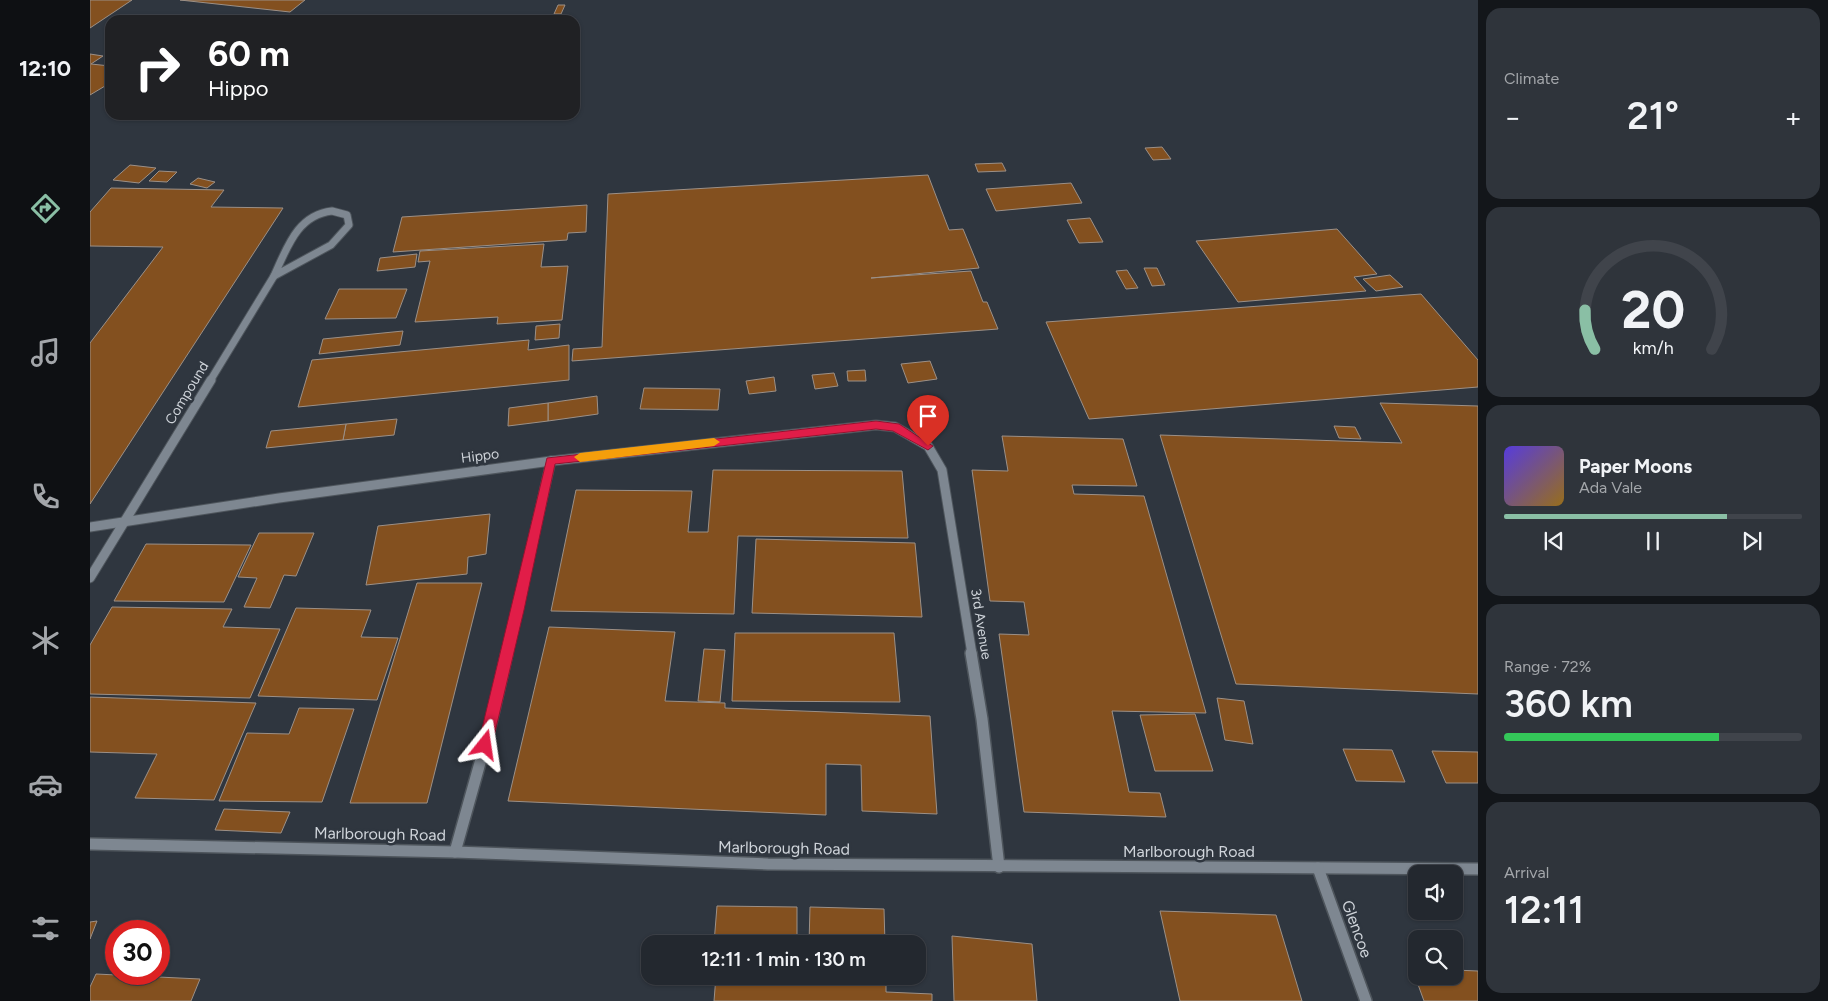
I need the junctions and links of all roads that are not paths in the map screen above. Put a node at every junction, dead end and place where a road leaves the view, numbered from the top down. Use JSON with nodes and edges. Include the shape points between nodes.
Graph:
{"nodes":[{"id":1,"x":274,"y":276,"type":"junction"},
{"id":2,"x":876,"y":425,"type":"joint"},
{"id":3,"x":551,"y":461,"type":"junction"},
{"id":4,"x":122,"y":524,"type":"junction"},
{"id":5,"x":90,"y":528,"type":"edge"},
{"id":6,"x":90,"y":578,"type":"edge"},
{"id":7,"x":90,"y":844,"type":"edge"},
{"id":8,"x":455,"y":852,"type":"junction"},
{"id":9,"x":999,"y":867,"type":"junction"},
{"id":10,"x":1318,"y":868,"type":"junction"},
{"id":11,"x":1478,"y":869,"type":"edge"},
{"id":12,"x":1366,"y":1001,"type":"edge"}],
"edges":[{"from":1,"to":1,"type":"lane","name":"Compound","via":[[306,218],[328,211],[347,215],[349,225],[331,245]]},
{"from":1,"to":4,"type":"street","name":"Compound"},
{"from":2,"to":3,"type":"street","name":"Hippo"},
{"from":2,"to":9,"type":"street","name":"3rd Avenue","via":[[895,427],[928,446],[942,470],[982,719]]},
{"from":3,"to":4,"type":"street","name":"Hippo","via":[[279,498]]},
{"from":3,"to":8,"type":"street","via":[[492,718]]},
{"from":4,"to":5,"type":"street","name":"Hippo"},
{"from":4,"to":6,"type":"street","name":"Compound"},
{"from":7,"to":8,"type":"street","name":"Marlborough Road"},
{"from":8,"to":9,"type":"street","name":"Marlborough Road","via":[[768,864]]},
{"from":9,"to":10,"type":"street","name":"Marlborough Road"},
{"from":10,"to":11,"type":"street","name":"Marlborough Road"},
{"from":10,"to":12,"type":"street","name":"Glencoe"}]}
